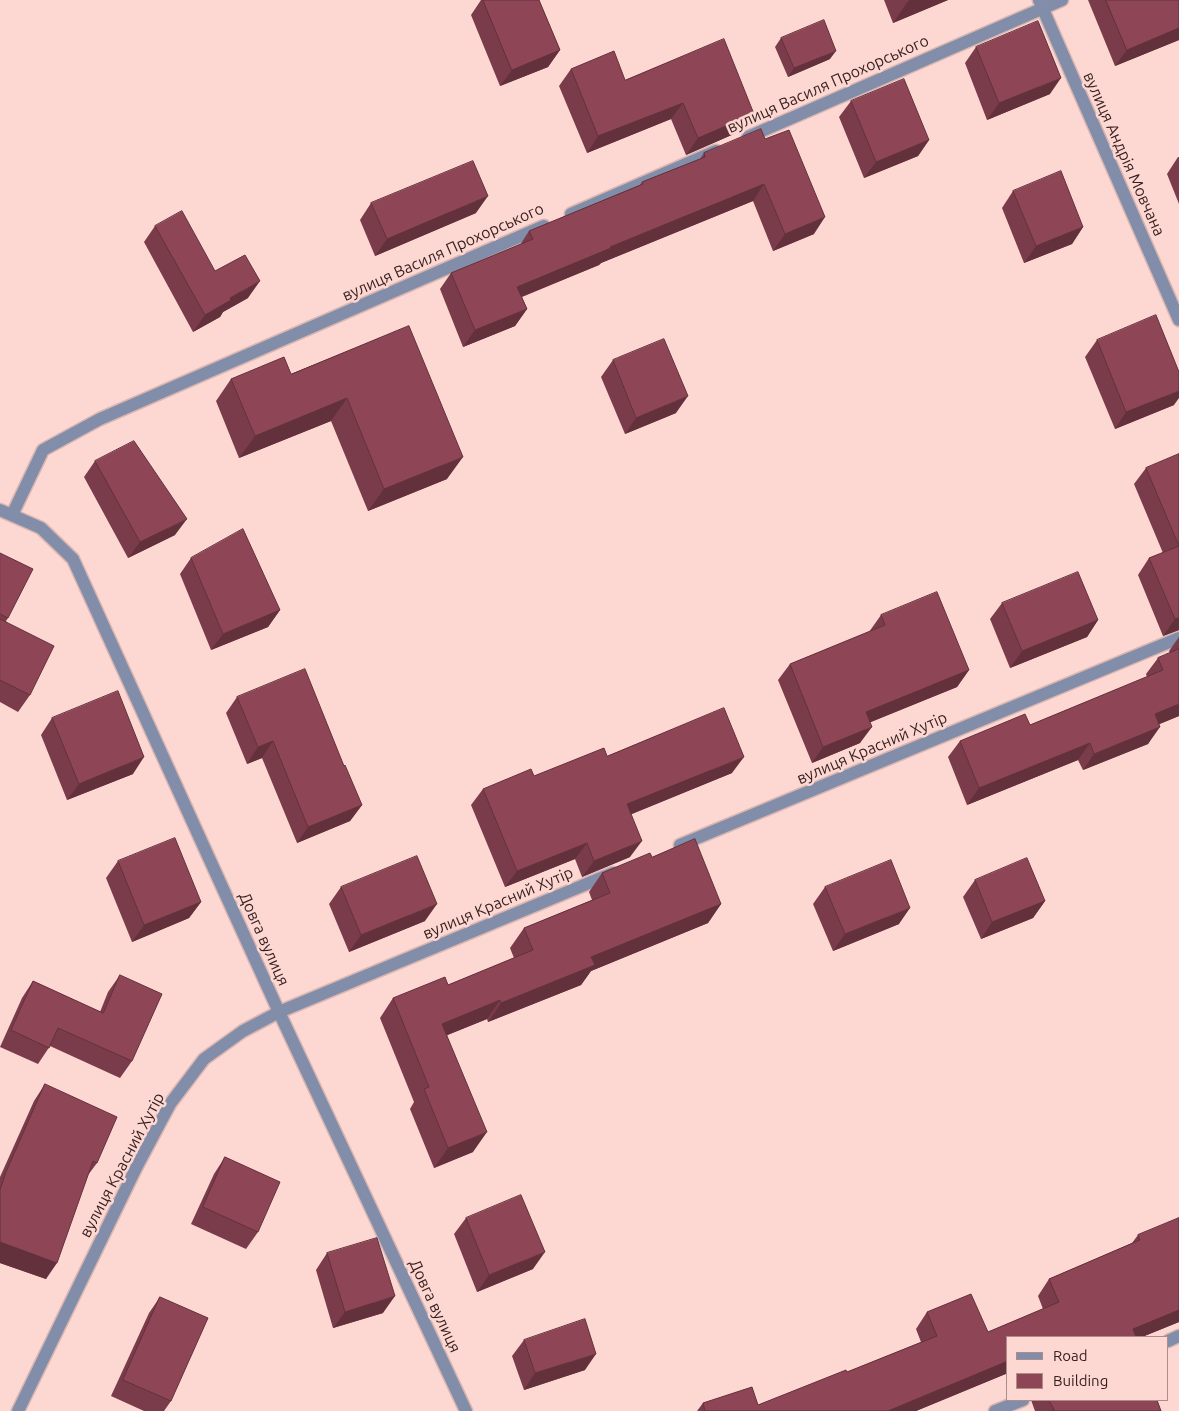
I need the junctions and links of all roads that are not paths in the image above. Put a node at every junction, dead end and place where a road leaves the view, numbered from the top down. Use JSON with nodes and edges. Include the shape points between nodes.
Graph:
{"nodes":[{"id":1,"x":1062,"y":0,"type":"edge"},
{"id":2,"x":1041,"y":4,"type":"edge"},
{"id":3,"x":1179,"y":320,"type":"edge"},
{"id":4,"x":6,"y":512,"type":"edge"},
{"id":5,"x":1179,"y":638,"type":"edge"},
{"id":6,"x":665,"y":852,"type":"edge"},
{"id":7,"x":628,"y":867,"type":"edge"},
{"id":8,"x":279,"y":1012,"type":"junction"},
{"id":9,"x":1020,"y":1401,"type":"edge"},
{"id":10,"x":18,"y":1411,"type":"edge"},
{"id":11,"x":466,"y":1411,"type":"edge"},
{"id":12,"x":995,"y":1411,"type":"edge"}],
"edges":[{"from":1,"to":2,"type":"street","name":"вулиця Василя Прохорського"},
{"from":2,"to":3,"type":"street","name":"вулиця Андрія Мовчана"},
{"from":2,"to":4,"type":"street","name":"вулиця Василя Прохорського","via":[[736,142],[100,419],[43,450]]},
{"from":4,"to":8,"type":"street","name":"Довга вулиця","via":[[40,528],[73,559]]},
{"from":5,"to":6,"type":"street","name":"вулиця Красний Хутір"},
{"from":7,"to":8,"type":"street","name":"вулиця Красний Хутір"},
{"from":8,"to":10,"type":"street","name":"вулиця Красний Хутір","via":[[243,1031],[204,1059],[170,1104]]},
{"from":8,"to":11,"type":"street","name":"Довга вулиця"},
{"from":9,"to":12,"type":"street"}]}
